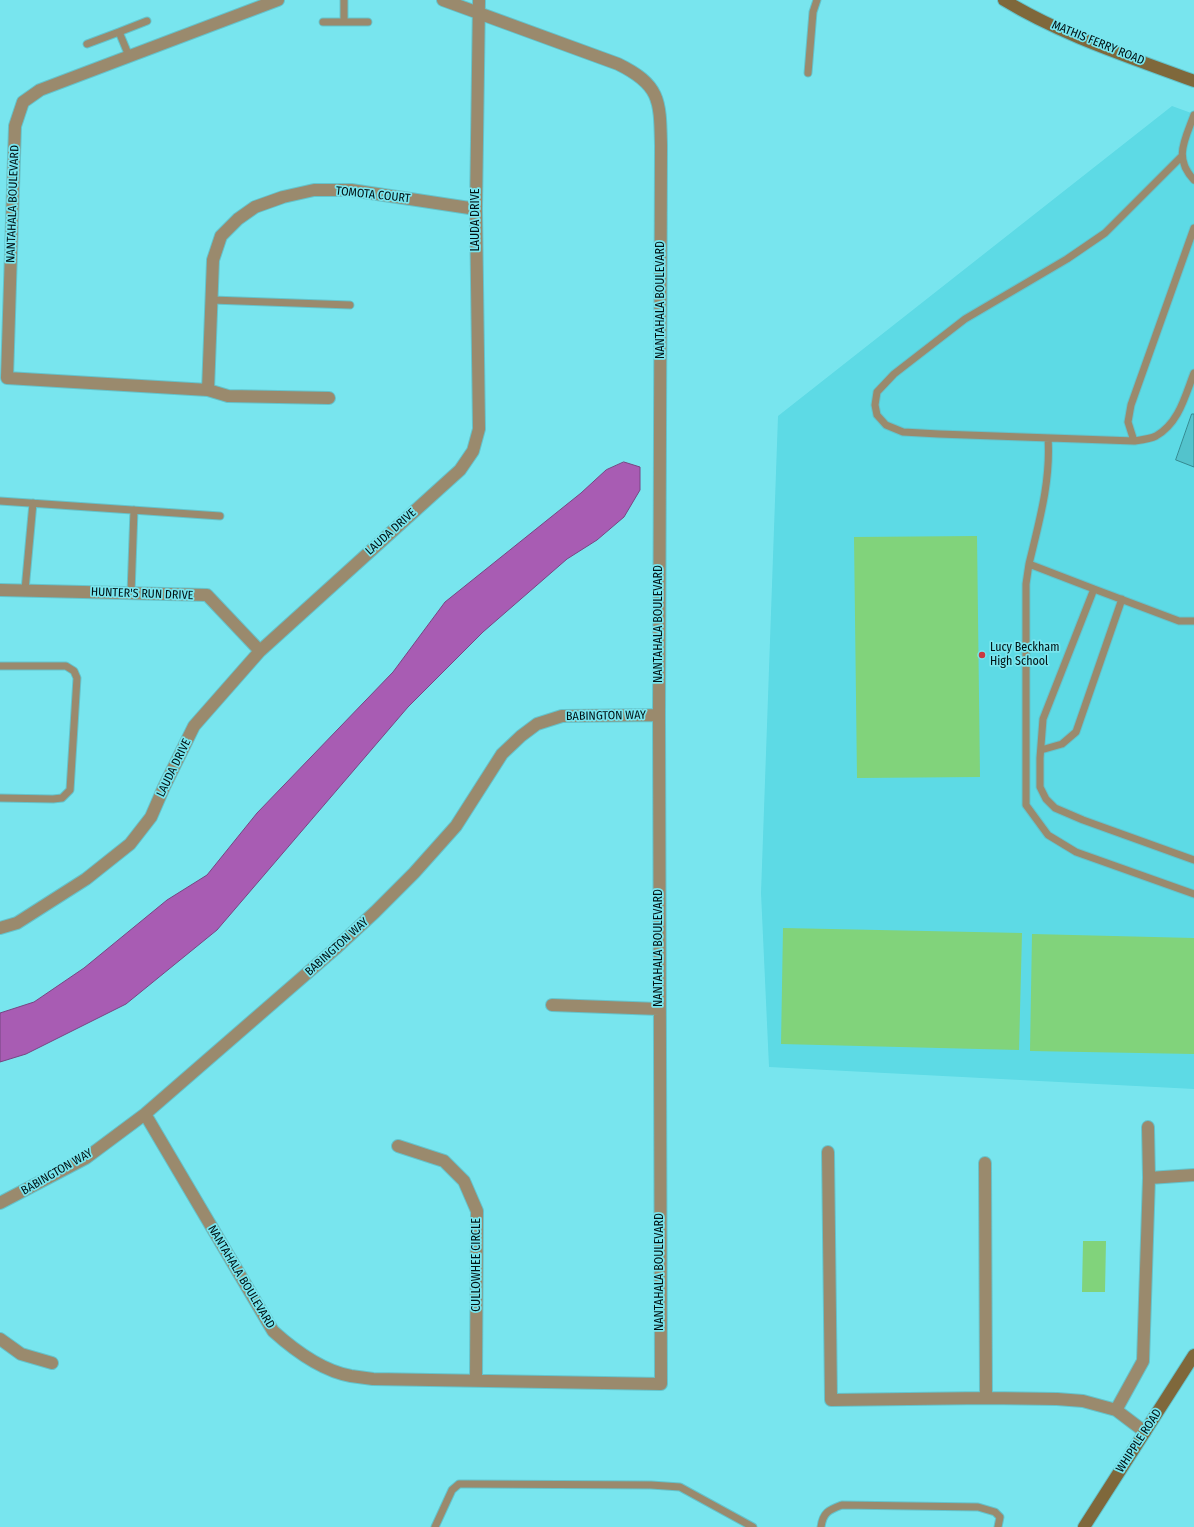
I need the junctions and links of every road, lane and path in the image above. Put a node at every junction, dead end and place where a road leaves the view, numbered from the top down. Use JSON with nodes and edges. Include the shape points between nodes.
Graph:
{"nodes":[{"id":1,"x":278,"y":0,"type":"edge"},
{"id":2,"x":344,"y":0,"type":"edge"},
{"id":3,"x":444,"y":0,"type":"edge"},
{"id":4,"x":479,"y":0,"type":"edge"},
{"id":5,"x":817,"y":0,"type":"edge"},
{"id":6,"x":1004,"y":0,"type":"edge"},
{"id":7,"x":480,"y":12,"type":"junction"},
{"id":8,"x":147,"y":21,"type":"dead end"},
{"id":9,"x":323,"y":22,"type":"dead end"},
{"id":10,"x":344,"y":22,"type":"junction"},
{"id":11,"x":368,"y":22,"type":"dead end"},
{"id":12,"x":119,"y":32,"type":"junction"},
{"id":13,"x":87,"y":44,"type":"dead end"},
{"id":14,"x":129,"y":56,"type":"junction"},
{"id":15,"x":808,"y":73,"type":"dead end"},
{"id":16,"x":1194,"y":81,"type":"edge"},
{"id":17,"x":1194,"y":115,"type":"edge"},
{"id":18,"x":1181,"y":157,"type":"junction"},
{"id":19,"x":1194,"y":180,"type":"edge"},
{"id":20,"x":476,"y":209,"type":"junction"},
{"id":21,"x":1194,"y":228,"type":"edge"},
{"id":22,"x":212,"y":300,"type":"junction"},
{"id":23,"x":350,"y":304,"type":"dead end"},
{"id":24,"x":1194,"y":372,"type":"edge"},
{"id":25,"x":3,"y":380,"type":"edge"},
{"id":26,"x":208,"y":390,"type":"junction"},
{"id":27,"x":329,"y":398,"type":"dead end"},
{"id":28,"x":1048,"y":438,"type":"junction"},
{"id":29,"x":1134,"y":441,"type":"junction"},
{"id":30,"x":0,"y":501,"type":"edge"},
{"id":31,"x":33,"y":503,"type":"junction"},
{"id":32,"x":134,"y":510,"type":"junction"},
{"id":33,"x":220,"y":516,"type":"dead end"},
{"id":34,"x":1029,"y":564,"type":"junction"},
{"id":35,"x":1094,"y":589,"type":"junction"},
{"id":36,"x":0,"y":590,"type":"edge"},
{"id":37,"x":25,"y":590,"type":"junction"},
{"id":38,"x":131,"y":593,"type":"junction"},
{"id":39,"x":1122,"y":600,"type":"junction"},
{"id":40,"x":1194,"y":621,"type":"edge"},
{"id":41,"x":260,"y":651,"type":"junction"},
{"id":42,"x":0,"y":666,"type":"edge"},
{"id":43,"x":659,"y":716,"type":"junction"},
{"id":44,"x":1041,"y":750,"type":"junction"},
{"id":45,"x":0,"y":798,"type":"edge"},
{"id":46,"x":1194,"y":860,"type":"edge"},
{"id":47,"x":1194,"y":894,"type":"edge"},
{"id":48,"x":0,"y":928,"type":"edge"},
{"id":49,"x":552,"y":1005,"type":"dead end"},
{"id":50,"x":659,"y":1009,"type":"junction"},
{"id":51,"x":145,"y":1114,"type":"junction"},
{"id":52,"x":1148,"y":1127,"type":"dead end"},
{"id":53,"x":398,"y":1146,"type":"dead end"},
{"id":54,"x":828,"y":1152,"type":"dead end"},
{"id":55,"x":985,"y":1163,"type":"dead end"},
{"id":56,"x":1194,"y":1176,"type":"edge"},
{"id":57,"x":1149,"y":1178,"type":"junction"},
{"id":58,"x":0,"y":1203,"type":"edge"},
{"id":59,"x":0,"y":1339,"type":"edge"},
{"id":60,"x":1194,"y":1355,"type":"edge"},
{"id":61,"x":52,"y":1363,"type":"dead end"},
{"id":62,"x":476,"y":1380,"type":"junction"},
{"id":63,"x":986,"y":1398,"type":"junction"},
{"id":64,"x":1116,"y":1410,"type":"junction"},
{"id":65,"x":1145,"y":1432,"type":"junction"},
{"id":66,"x":435,"y":1527,"type":"edge"},
{"id":67,"x":753,"y":1527,"type":"edge"},
{"id":68,"x":821,"y":1527,"type":"edge"},
{"id":69,"x":998,"y":1527,"type":"edge"},
{"id":70,"x":1084,"y":1527,"type":"edge"}],
"edges":[{"from":1,"to":14,"type":"street","name":"NANTAHALA BOULEVARD"},
{"from":2,"to":10,"type":"lane"},
{"from":3,"to":7,"type":"street","name":"NANTAHALA BOULEVARD"},
{"from":4,"to":7,"type":"street","name":"LAUDA DRIVE"},
{"from":5,"to":15,"type":"lane","via":[[813,12]]},
{"from":6,"to":16,"type":"main road","name":"MATHIS FERRY ROAD","via":[[1070,33]]},
{"from":7,"to":20,"type":"street","name":"LAUDA DRIVE"},
{"from":7,"to":43,"type":"street","name":"NANTAHALA BOULEVARD","via":[[635,72],[649,85],[658,101],[661,119]]},
{"from":8,"to":12,"type":"lane"},
{"from":9,"to":10,"type":"lane"},
{"from":10,"to":11,"type":"lane"},
{"from":12,"to":13,"type":"lane"},
{"from":12,"to":14,"type":"lane"},
{"from":14,"to":25,"type":"street","name":"NANTAHALA BOULEVARD","via":[[40,90],[23,102],[15,126]]},
{"from":17,"to":18,"type":"lane"},
{"from":18,"to":19,"type":"lane"},
{"from":18,"to":28,"type":"lane","via":[[1105,233],[1067,259],[965,319],[894,374],[878,392],[875,405],[878,415],[886,425],[903,432]]},
{"from":20,"to":22,"type":"street","name":"TOMOTA COURT","via":[[351,190],[314,190],[262,204],[238,219],[221,236],[213,260]]},
{"from":20,"to":41,"type":"street","name":"LAUDA DRIVE","via":[[479,429],[473,451],[460,470]]},
{"from":21,"to":29,"type":"lane","via":[[1131,405],[1128,422]]},
{"from":22,"to":23,"type":"lane"},
{"from":22,"to":26,"type":"street","name":"TOMOTA COURT"},
{"from":24,"to":29,"type":"lane","via":[[1178,414],[1168,427],[1154,437]]},
{"from":25,"to":26,"type":"street","name":"NANTAHALA BOULEVARD"},
{"from":26,"to":27,"type":"street","name":"NANTAHALA BOULEVARD","via":[[228,396]]},
{"from":28,"to":29,"type":"lane"},
{"from":28,"to":34,"type":"lane","via":[[1046,492]]},
{"from":30,"to":31,"type":"lane"},
{"from":31,"to":32,"type":"lane"},
{"from":31,"to":37,"type":"lane"},
{"from":32,"to":33,"type":"lane"},
{"from":32,"to":38,"type":"lane"},
{"from":34,"to":35,"type":"lane"},
{"from":34,"to":47,"type":"lane","via":[[1026,584],[1026,805],[1048,835],[1076,852]]},
{"from":35,"to":39,"type":"lane"},
{"from":35,"to":44,"type":"lane","via":[[1043,719]]},
{"from":36,"to":37,"type":"street","name":"HUNTER'S RUN DRIVE"},
{"from":37,"to":38,"type":"street","name":"HUNTER'S RUN DRIVE"},
{"from":38,"to":41,"type":"street","name":"HUNTER'S RUN DRIVE","via":[[207,595]]},
{"from":39,"to":40,"type":"lane","via":[[1179,621]]},
{"from":39,"to":44,"type":"lane","via":[[1076,732],[1062,744]]},
{"from":41,"to":48,"type":"street","name":"LAUDA DRIVE","via":[[194,726],[152,817],[130,844],[79,883],[17,923]]},
{"from":42,"to":45,"type":"lane","via":[[66,666],[74,670],[77,678],[70,790],[62,798]]},
{"from":43,"to":50,"type":"street","name":"NANTAHALA BOULEVARD"},
{"from":43,"to":51,"type":"street","name":"BABINGTON WAY","via":[[562,716],[537,724],[521,736],[502,754],[456,826],[381,907]]},
{"from":44,"to":46,"type":"lane","via":[[1040,788],[1055,808]]},
{"from":49,"to":50,"type":"street"},
{"from":50,"to":62,"type":"street","name":"NANTAHALA BOULEVARD","via":[[661,1384]]},
{"from":51,"to":58,"type":"street","name":"BABINGTON WAY","via":[[86,1158]]},
{"from":51,"to":62,"type":"street","name":"NANTAHALA BOULEVARD","via":[[273,1332],[289,1346],[307,1358],[350,1376]]},
{"from":52,"to":57,"type":"street"},
{"from":53,"to":62,"type":"street","name":"CULLOWHEE CIRCLE","via":[[444,1161],[464,1181],[477,1211]]},
{"from":54,"to":63,"type":"street","via":[[831,1400]]},
{"from":55,"to":63,"type":"street"},
{"from":56,"to":57,"type":"street"},
{"from":57,"to":64,"type":"street","via":[[1143,1361]]},
{"from":59,"to":61,"type":"street","via":[[21,1354]]},
{"from":60,"to":65,"type":"main road","name":"WHIPPLE ROAD"},
{"from":63,"to":64,"type":"street","via":[[1083,1401]]},
{"from":64,"to":65,"type":"street"},
{"from":65,"to":70,"type":"main road","name":"WHIPPLE ROAD"},
{"from":66,"to":67,"type":"lane","via":[[452,1490],[459,1484],[466,1484],[680,1487]]},
{"from":68,"to":69,"type":"lane","via":[[822,1518],[828,1511],[842,1505],[978,1507],[995,1512],[1000,1517]]}]}
